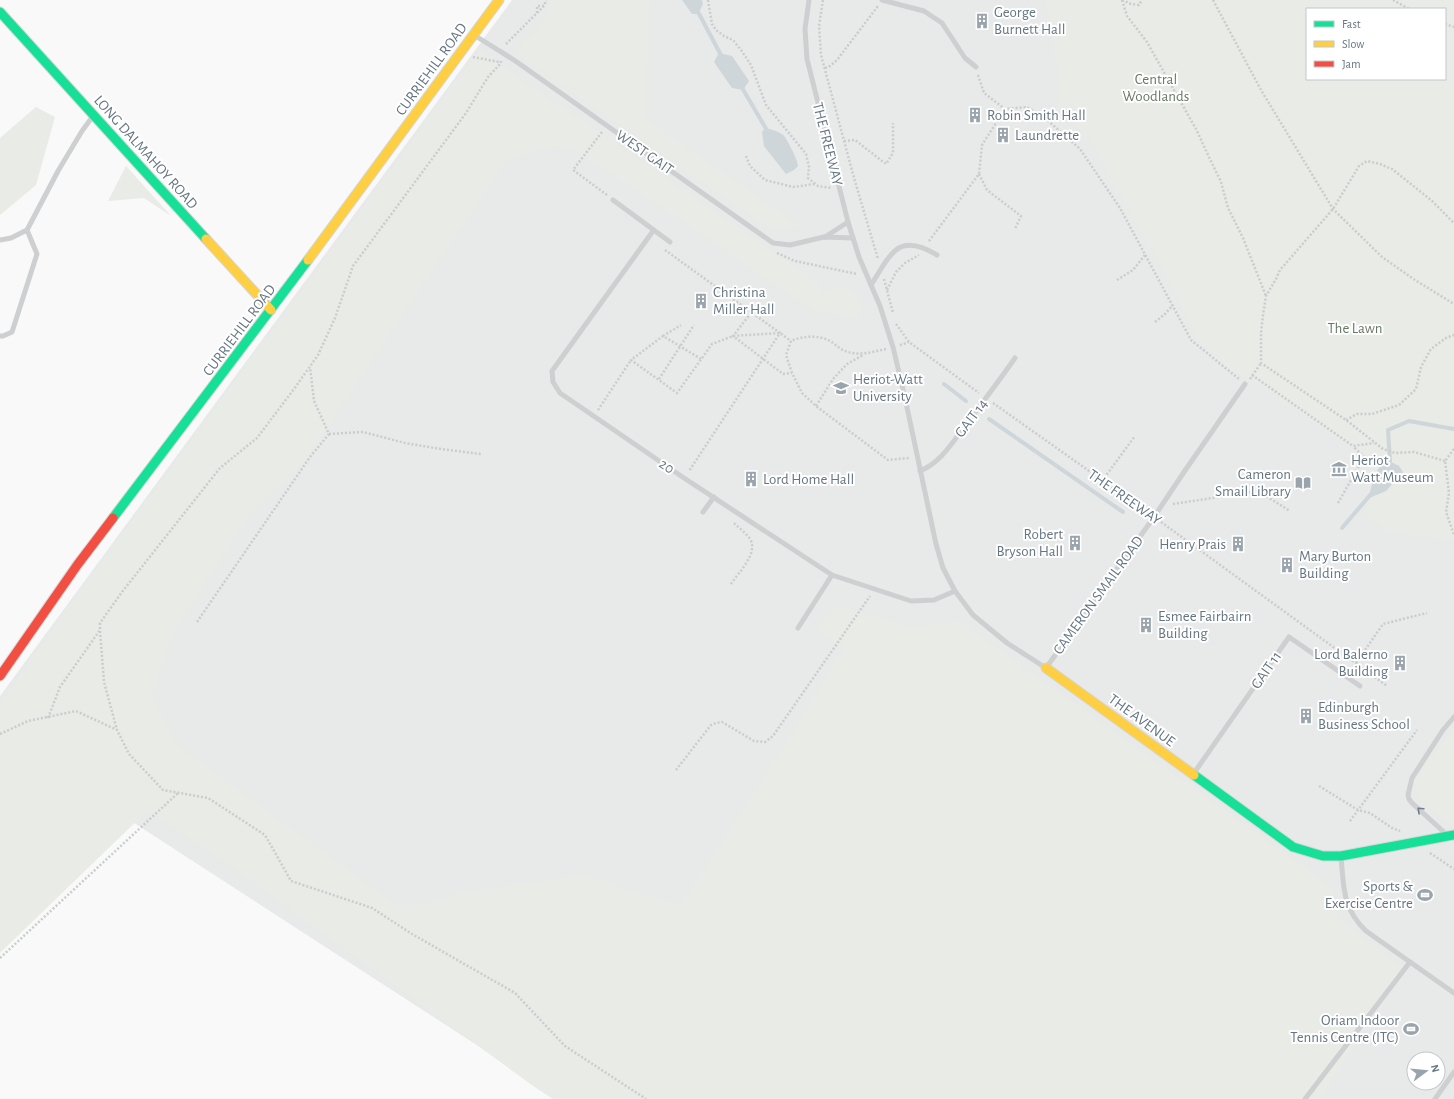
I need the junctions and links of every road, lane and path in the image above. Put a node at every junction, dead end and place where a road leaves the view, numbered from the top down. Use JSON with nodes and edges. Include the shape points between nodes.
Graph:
{"nodes":[{"id":1,"x":498,"y":0,"type":"edge"},
{"id":2,"x":546,"y":0,"type":"edge"},
{"id":3,"x":708,"y":0,"type":"edge"},
{"id":4,"x":809,"y":0,"type":"edge"},
{"id":5,"x":823,"y":0,"type":"edge"},
{"id":6,"x":883,"y":0,"type":"edge"},
{"id":7,"x":1122,"y":0,"type":"edge"},
{"id":8,"x":1142,"y":0,"type":"edge"},
{"id":9,"x":1213,"y":0,"type":"edge"},
{"id":10,"x":1393,"y":0,"type":"edge"},
{"id":11,"x":544,"y":6,"type":"junction"},
{"id":12,"x":1407,"y":8,"type":"edge"},
{"id":13,"x":0,"y":12,"type":"edge"},
{"id":14,"x":537,"y":13,"type":"junction"},
{"id":15,"x":473,"y":35,"type":"junction"},
{"id":16,"x":499,"y":51,"type":"junction"},
{"id":17,"x":976,"y":66,"type":"joint"},
{"id":18,"x":825,"y":68,"type":"junction"},
{"id":19,"x":1005,"y":109,"type":"junction"},
{"id":20,"x":94,"y":115,"type":"junction"},
{"id":21,"x":892,"y":123,"type":"dead end"},
{"id":22,"x":606,"y":125,"type":"junction"},
{"id":23,"x":844,"y":141,"type":"junction"},
{"id":24,"x":746,"y":156,"type":"dead end"},
{"id":25,"x":979,"y":174,"type":"junction"},
{"id":26,"x":816,"y":184,"type":"junction"},
{"id":27,"x":839,"y":188,"type":"junction"},
{"id":28,"x":614,"y":200,"type":"joint"},
{"id":29,"x":1333,"y":209,"type":"junction"},
{"id":30,"x":848,"y":222,"type":"junction"},
{"id":31,"x":1454,"y":223,"type":"edge"},
{"id":32,"x":1015,"y":229,"type":"dead end"},
{"id":33,"x":27,"y":230,"type":"junction"},
{"id":34,"x":654,"y":231,"type":"junction"},
{"id":35,"x":824,"y":237,"type":"junction"},
{"id":36,"x":648,"y":238,"type":"junction"},
{"id":37,"x":853,"y":238,"type":"junction"},
{"id":38,"x":0,"y":240,"type":"edge"},
{"id":39,"x":670,"y":242,"type":"dead end"},
{"id":40,"x":924,"y":247,"type":"junction"},
{"id":41,"x":937,"y":255,"type":"dead end"},
{"id":42,"x":1145,"y":255,"type":"junction"},
{"id":43,"x":882,"y":269,"type":"junction"},
{"id":44,"x":1117,"y":280,"type":"dead end"},
{"id":45,"x":871,"y":285,"type":"junction"},
{"id":46,"x":886,"y":290,"type":"junction"},
{"id":47,"x":1266,"y":296,"type":"junction"},
{"id":48,"x":1454,"y":304,"type":"edge"},
{"id":49,"x":1173,"y":305,"type":"junction"},
{"id":50,"x":271,"y":310,"type":"junction"},
{"id":51,"x":751,"y":313,"type":"junction"},
{"id":52,"x":1155,"y":322,"type":"dead end"},
{"id":53,"x":681,"y":325,"type":"dead end"},
{"id":54,"x":694,"y":325,"type":"dead end"},
{"id":55,"x":780,"y":333,"type":"junction"},
{"id":56,"x":1454,"y":335,"type":"edge"},
{"id":57,"x":0,"y":336,"type":"edge"},
{"id":58,"x":663,"y":336,"type":"junction"},
{"id":59,"x":733,"y":336,"type":"junction"},
{"id":60,"x":791,"y":341,"type":"junction"},
{"id":61,"x":909,"y":342,"type":"junction"},
{"id":62,"x":681,"y":346,"type":"junction"},
{"id":63,"x":893,"y":347,"type":"junction"},
{"id":64,"x":863,"y":354,"type":"junction"},
{"id":65,"x":1015,"y":358,"type":"dead end"},
{"id":66,"x":701,"y":359,"type":"junction"},
{"id":67,"x":631,"y":360,"type":"junction"},
{"id":68,"x":762,"y":360,"type":"junction"},
{"id":69,"x":1261,"y":363,"type":"junction"},
{"id":70,"x":310,"y":366,"type":"junction"},
{"id":71,"x":792,"y":373,"type":"junction"},
{"id":72,"x":1252,"y":375,"type":"junction"},
{"id":73,"x":659,"y":379,"type":"junction"},
{"id":74,"x":1245,"y":384,"type":"junction"},
{"id":75,"x":986,"y":398,"type":"junction"},
{"id":76,"x":816,"y":406,"type":"junction"},
{"id":77,"x":593,"y":417,"type":"junction"},
{"id":78,"x":1346,"y":420,"type":"junction"},
{"id":79,"x":330,"y":434,"type":"junction"},
{"id":80,"x":1135,"y":436,"type":"dead end"},
{"id":81,"x":1374,"y":443,"type":"junction"},
{"id":82,"x":1353,"y":446,"type":"junction"},
{"id":83,"x":1454,"y":449,"type":"edge"},
{"id":84,"x":481,"y":454,"type":"dead end"},
{"id":85,"x":1445,"y":460,"type":"junction"},
{"id":86,"x":912,"y":463,"type":"dead end"},
{"id":87,"x":920,"y":472,"type":"junction"},
{"id":88,"x":684,"y":478,"type":"junction"},
{"id":89,"x":1102,"y":481,"type":"junction"},
{"id":90,"x":714,"y":496,"type":"junction"},
{"id":91,"x":1338,"y":503,"type":"dead end"},
{"id":92,"x":1162,"y":505,"type":"junction"},
{"id":93,"x":1290,"y":511,"type":"dead end"},
{"id":94,"x":703,"y":512,"type":"dead end"},
{"id":95,"x":1154,"y":517,"type":"junction"},
{"id":96,"x":734,"y":522,"type":"dead end"},
{"id":97,"x":1454,"y":535,"type":"edge"},
{"id":98,"x":832,"y":574,"type":"junction"},
{"id":99,"x":731,"y":584,"type":"dead end"},
{"id":100,"x":875,"y":589,"type":"junction"},
{"id":101,"x":955,"y":591,"type":"junction"},
{"id":102,"x":1427,"y":613,"type":"dead end"},
{"id":103,"x":197,"y":622,"type":"dead end"},
{"id":104,"x":798,"y":628,"type":"dead end"},
{"id":105,"x":100,"y":630,"type":"junction"},
{"id":106,"x":1356,"y":663,"type":"junction"},
{"id":107,"x":1046,"y":668,"type":"junction"},
{"id":108,"x":0,"y":676,"type":"edge"},
{"id":109,"x":1360,"y":686,"type":"dead end"},
{"id":110,"x":1387,"y":686,"type":"dead end"},
{"id":111,"x":1454,"y":717,"type":"edge"},
{"id":112,"x":48,"y":718,"type":"junction"},
{"id":113,"x":117,"y":730,"type":"junction"},
{"id":114,"x":1417,"y":730,"type":"dead end"},
{"id":115,"x":0,"y":734,"type":"edge"},
{"id":116,"x":676,"y":770,"type":"dead end"},
{"id":117,"x":1193,"y":774,"type":"junction"},
{"id":118,"x":1319,"y":786,"type":"dead end"},
{"id":119,"x":179,"y":793,"type":"junction"},
{"id":120,"x":1358,"y":810,"type":"junction"},
{"id":121,"x":1350,"y":821,"type":"dead end"},
{"id":122,"x":1405,"y":833,"type":"dead end"},
{"id":123,"x":1451,"y":836,"type":"edge"},
{"id":124,"x":1422,"y":841,"type":"junction"},
{"id":125,"x":1341,"y":856,"type":"junction"},
{"id":126,"x":1454,"y":869,"type":"edge"},
{"id":127,"x":0,"y":958,"type":"edge"},
{"id":128,"x":1410,"y":962,"type":"junction"},
{"id":129,"x":1454,"y":993,"type":"edge"},
{"id":130,"x":1454,"y":1072,"type":"edge"},
{"id":131,"x":646,"y":1099,"type":"edge"},
{"id":132,"x":1305,"y":1099,"type":"edge"},
{"id":133,"x":1435,"y":1099,"type":"edge"}],
"edges":[{"from":1,"to":15,"type":"street","name":"CURRIEHILL ROAD"},
{"from":2,"to":11,"type":"path"},
{"from":3,"to":26,"type":"path","via":[[712,24],[742,50],[751,65],[766,105],[806,154],[808,178]]},
{"from":4,"to":27,"type":"lane","name":"THE FREEWAY","via":[[805,29],[807,59]]},
{"from":5,"to":18,"type":"path","name":"THE FREEWAY","via":[[819,26],[821,55]]},
{"from":6,"to":17,"type":"lane","via":[[924,11],[942,23],[965,58]]},
{"from":6,"to":18,"type":"path","via":[[837,60]]},
{"from":7,"to":8,"type":"path","via":[[1139,5]]},
{"from":7,"to":47,"type":"path","via":[[1127,16],[1147,42],[1196,129],[1221,182],[1228,208]]},
{"from":9,"to":29,"type":"path","via":[[1261,90]]},
{"from":10,"to":12,"type":"path"},
{"from":11,"to":14,"type":"path"},
{"from":11,"to":14,"type":"path","via":[[537,6]]},
{"from":13,"to":20,"type":"street","name":"LONG DALMAHOY ROAD"},
{"from":14,"to":16,"type":"path"},
{"from":15,"to":16,"type":"lane","name":"WEST GAIT"},
{"from":15,"to":50,"type":"street","name":"CURRIEHILL ROAD"},
{"from":16,"to":22,"type":"lane","name":"WEST GAIT"},
{"from":16,"to":70,"type":"path","via":[[501,63],[488,77],[466,113],[353,266],[335,318],[318,355]]},
{"from":17,"to":19,"type":"path","via":[[984,93]]},
{"from":18,"to":23,"type":"path","name":"THE FREEWAY"},
{"from":19,"to":25,"type":"path","via":[[982,145]]},
{"from":19,"to":42,"type":"path","via":[[1027,107],[1045,118],[1080,149],[1120,208]]},
{"from":20,"to":33,"type":"lane","via":[[58,171]]},
{"from":20,"to":50,"type":"street","name":"LONG DALMAHOY ROAD"},
{"from":21,"to":23,"type":"path","via":[[893,153],[886,164],[855,140]]},
{"from":22,"to":28,"type":"path","via":[[573,170]]},
{"from":22,"to":35,"type":"lane","name":"WEST GAIT","via":[[773,243],[790,245]]},
{"from":23,"to":43,"type":"path","name":"THE FREEWAY"},
{"from":24,"to":26,"type":"path","via":[[750,166],[765,180],[793,187]]},
{"from":25,"to":32,"type":"path","via":[[987,190],[1021,216]]},
{"from":25,"to":40,"type":"path"},
{"from":26,"to":27,"type":"path","via":[[830,189]]},
{"from":27,"to":30,"type":"lane","name":"THE FREEWAY"},
{"from":28,"to":34,"type":"lane"},
{"from":29,"to":31,"type":"path","via":[[1359,166],[1367,161],[1392,170],[1432,201]]},
{"from":29,"to":47,"type":"path","via":[[1280,270]]},
{"from":29,"to":48,"type":"path","via":[[1382,257]]},
{"from":30,"to":35,"type":"lane","name":"WEST GAIT"},
{"from":30,"to":37,"type":"lane","name":"THE FREEWAY"},
{"from":33,"to":38,"type":"lane"},
{"from":33,"to":57,"type":"lane","via":[[37,254],[12,332]]},
{"from":34,"to":36,"type":"lane","name":"20"},
{"from":34,"to":39,"type":"lane"},
{"from":35,"to":37,"type":"lane","name":"WEST GAIT"},
{"from":36,"to":51,"type":"path"},
{"from":36,"to":77,"type":"lane","name":"20","via":[[552,371],[553,382],[560,393]]},
{"from":37,"to":45,"type":"lane","name":"THE FREEWAY"},
{"from":40,"to":41,"type":"lane"},
{"from":40,"to":43,"type":"lane","via":[[905,245],[897,249]]},
{"from":40,"to":46,"type":"path","via":[[918,256],[896,272]]},
{"from":42,"to":44,"type":"path","via":[[1133,270]]},
{"from":42,"to":49,"type":"path"},
{"from":43,"to":45,"type":"lane"},
{"from":43,"to":46,"type":"path","name":"THE FREEWAY"},
{"from":45,"to":63,"type":"lane"},
{"from":46,"to":61,"type":"path","name":"THE FREEWAY","via":[[897,326]]},
{"from":47,"to":69,"type":"path","via":[[1261,333]]},
{"from":49,"to":52,"type":"path"},
{"from":49,"to":74,"type":"path","via":[[1191,340]]},
{"from":50,"to":108,"type":"street","name":"CURRIEHILL ROAD","via":[[78,564]]},
{"from":51,"to":55,"type":"path"},
{"from":51,"to":59,"type":"path"},
{"from":53,"to":58,"type":"path"},
{"from":54,"to":62,"type":"path"},
{"from":55,"to":59,"type":"path"},
{"from":55,"to":60,"type":"path"},
{"from":55,"to":68,"type":"path"},
{"from":56,"to":78,"type":"path","via":[[1431,349],[1421,367],[1416,389],[1400,405],[1372,414],[1357,414]]},
{"from":58,"to":62,"type":"path"},
{"from":58,"to":67,"type":"path"},
{"from":59,"to":66,"type":"path","via":[[712,344]]},
{"from":59,"to":68,"type":"path"},
{"from":60,"to":64,"type":"path","via":[[797,338],[816,337],[828,340],[844,351]]},
{"from":60,"to":71,"type":"path","via":[[786,355]]},
{"from":61,"to":63,"type":"path"},
{"from":61,"to":75,"type":"path","name":"THE FREEWAY"},
{"from":62,"to":66,"type":"path"},
{"from":62,"to":73,"type":"path"},
{"from":63,"to":64,"type":"path"},
{"from":63,"to":87,"type":"lane"},
{"from":64,"to":76,"type":"path","via":[[847,364],[833,379]]},
{"from":65,"to":75,"type":"lane","name":"GAIT 14"},
{"from":66,"to":73,"type":"path","via":[[677,393]]},
{"from":67,"to":73,"type":"path"},
{"from":67,"to":77,"type":"path"},
{"from":68,"to":71,"type":"path","via":[[783,374]]},
{"from":68,"to":88,"type":"path"},
{"from":69,"to":72,"type":"path"},
{"from":69,"to":78,"type":"path"},
{"from":70,"to":79,"type":"path","via":[[314,401]]},
{"from":70,"to":105,"type":"path","via":[[257,438],[220,468],[196,498],[122,592],[100,623]]},
{"from":71,"to":76,"type":"path","via":[[802,393]]},
{"from":72,"to":74,"type":"path"},
{"from":72,"to":82,"type":"path"},
{"from":74,"to":92,"type":"lane","name":"CAMERON SMAIL ROAD"},
{"from":75,"to":87,"type":"lane","name":"GAIT 14","via":[[940,458]]},
{"from":75,"to":89,"type":"path","name":"THE FREEWAY"},
{"from":76,"to":86,"type":"path","via":[[888,460],[911,458]]},
{"from":77,"to":88,"type":"lane","name":"20"},
{"from":78,"to":81,"type":"path"},
{"from":79,"to":84,"type":"path","via":[[364,432],[405,443]]},
{"from":79,"to":103,"type":"path","via":[[310,457]]},
{"from":80,"to":89,"type":"path"},
{"from":81,"to":82,"type":"path"},
{"from":81,"to":85,"type":"path","via":[[1395,454],[1414,452]]},
{"from":82,"to":91,"type":"path","via":[[1364,457]]},
{"from":83,"to":85,"type":"path"},
{"from":85,"to":97,"type":"path","via":[[1449,493],[1446,512]]},
{"from":87,"to":101,"type":"lane","name":"THE AVENUE","via":[[943,568]]},
{"from":88,"to":90,"type":"lane","name":"20"},
{"from":89,"to":95,"type":"path","name":"THE FREEWAY"},
{"from":90,"to":94,"type":"lane"},
{"from":90,"to":98,"type":"lane","name":"20"},
{"from":92,"to":93,"type":"path","via":[[1258,491]]},
{"from":92,"to":95,"type":"lane","name":"CAMERON SMAIL ROAD"},
{"from":95,"to":106,"type":"path","name":"THE FREEWAY"},
{"from":95,"to":107,"type":"lane","name":"CAMERON SMAIL ROAD"},
{"from":96,"to":99,"type":"path","via":[[750,539],[753,547],[751,555]]},
{"from":98,"to":100,"type":"lane","name":"20"},
{"from":98,"to":104,"type":"lane"},
{"from":100,"to":101,"type":"lane","name":"20","via":[[911,600],[934,600]]},
{"from":100,"to":116,"type":"path","via":[[773,736],[765,742],[754,741],[722,722],[716,722]]},
{"from":101,"to":107,"type":"lane","name":"THE AVENUE","via":[[973,615],[989,629]]},
{"from":102,"to":106,"type":"path","via":[[1383,624]]},
{"from":105,"to":112,"type":"path","via":[[60,687]]},
{"from":105,"to":113,"type":"path","via":[[104,682]]},
{"from":106,"to":110,"type":"path","name":"THE FREEWAY"},
{"from":107,"to":117,"type":"street","name":"THE AVENUE"},
{"from":109,"to":117,"type":"lane","name":"GAIT 11","via":[[1289,637]]},
{"from":123,"to":111,"type":"lane","name":"THE AVENUE","one_way":true,"via":[[1412,803],[1408,795],[1412,778]]},
{"from":112,"to":113,"type":"path","via":[[76,711]]},
{"from":112,"to":115,"type":"path","via":[[28,721]]},
{"from":113,"to":119,"type":"path","via":[[129,754],[163,790]]},
{"from":114,"to":120,"type":"path"},
{"from":117,"to":125,"type":"street","name":"THE AVENUE","via":[[1293,847],[1323,856]]},
{"from":118,"to":120,"type":"path"},
{"from":119,"to":127,"type":"path"},
{"from":119,"to":131,"type":"path","via":[[208,798],[265,835],[291,881],[372,908],[515,993],[565,1046]]},
{"from":120,"to":121,"type":"path"},
{"from":120,"to":122,"type":"path","via":[[1370,813],[1392,828]]},
{"from":123,"to":124,"type":"street","name":"THE AVENUE"},
{"from":124,"to":125,"type":"street","name":"THE AVENUE"},
{"from":124,"to":126,"type":"path","via":[[1426,851]]},
{"from":125,"to":128,"type":"lane","via":[[1345,894],[1356,922],[1366,932]]},
{"from":128,"to":129,"type":"lane"},
{"from":128,"to":132,"type":"lane"},
{"from":130,"to":133,"type":"lane"}]}
